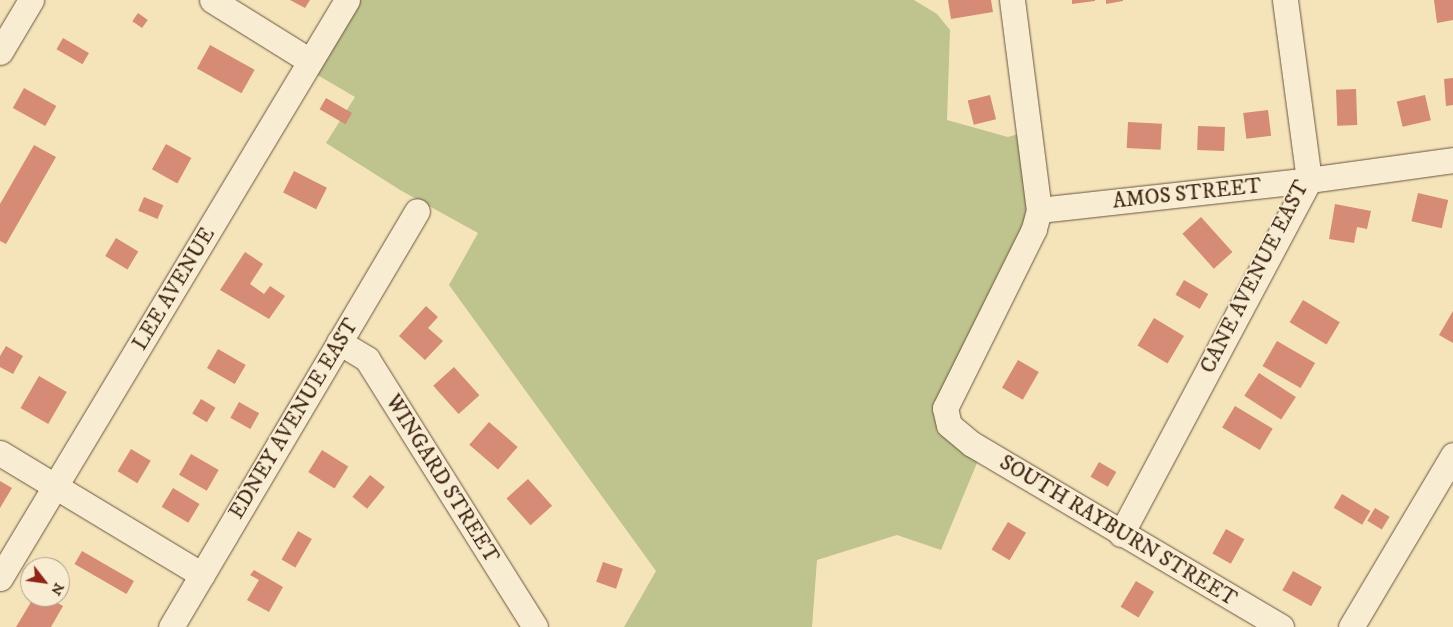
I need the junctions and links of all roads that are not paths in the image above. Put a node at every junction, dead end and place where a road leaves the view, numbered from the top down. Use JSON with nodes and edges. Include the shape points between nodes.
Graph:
{"nodes":[{"id":1,"x":31,"y":0,"type":"edge"},
{"id":2,"x":212,"y":0,"type":"edge"},
{"id":3,"x":347,"y":0,"type":"edge"},
{"id":4,"x":1012,"y":0,"type":"edge"},
{"id":5,"x":1285,"y":0,"type":"edge"},
{"id":6,"x":0,"y":52,"type":"edge"},
{"id":7,"x":310,"y":61,"type":"junction"},
{"id":8,"x":1453,"y":160,"type":"edge"},
{"id":9,"x":1309,"y":180,"type":"junction"},
{"id":10,"x":1039,"y":210,"type":"junction"},
{"id":11,"x":416,"y":211,"type":"dead end"},
{"id":12,"x":339,"y":342,"type":"junction"},
{"id":13,"x":0,"y":453,"type":"edge"},
{"id":14,"x":1453,"y":455,"type":"edge"},
{"id":15,"x":55,"y":486,"type":"junction"},
{"id":16,"x":1121,"y":534,"type":"junction"},
{"id":17,"x":202,"y":575,"type":"junction"},
{"id":18,"x":0,"y":578,"type":"edge"},
{"id":19,"x":1277,"y":626,"type":"edge"},
{"id":20,"x":171,"y":627,"type":"edge"},
{"id":21,"x":536,"y":627,"type":"edge"},
{"id":22,"x":1352,"y":627,"type":"edge"}],
"edges":[{"from":1,"to":6,"type":"street"},
{"from":2,"to":7,"type":"street"},
{"from":3,"to":7,"type":"street","name":"LEE AVENUE"},
{"from":4,"to":10,"type":"street"},
{"from":5,"to":9,"type":"street","name":"CANE AVENUE EAST"},
{"from":7,"to":15,"type":"street","name":"LEE AVENUE"},
{"from":8,"to":9,"type":"street","name":"AMOS STREET"},
{"from":9,"to":10,"type":"street","name":"AMOS STREET"},
{"from":9,"to":16,"type":"street","name":"CANE AVENUE EAST"},
{"from":10,"to":16,"type":"street","name":"SOUTH RAYBURN STREET","via":[[1034,229],[945,408],[949,425]]},
{"from":11,"to":12,"type":"street","name":"EDNEY AVENUE EAST"},
{"from":12,"to":17,"type":"street","name":"EDNEY AVENUE EAST"},
{"from":12,"to":21,"type":"street","name":"WINGARD STREET","via":[[366,359]]},
{"from":13,"to":15,"type":"street"},
{"from":14,"to":22,"type":"street"},
{"from":15,"to":17,"type":"street"},
{"from":15,"to":18,"type":"street","name":"LEE AVENUE"},
{"from":16,"to":19,"type":"street","name":"SOUTH RAYBURN STREET"},
{"from":17,"to":20,"type":"street","name":"EDNEY AVENUE EAST"}]}
